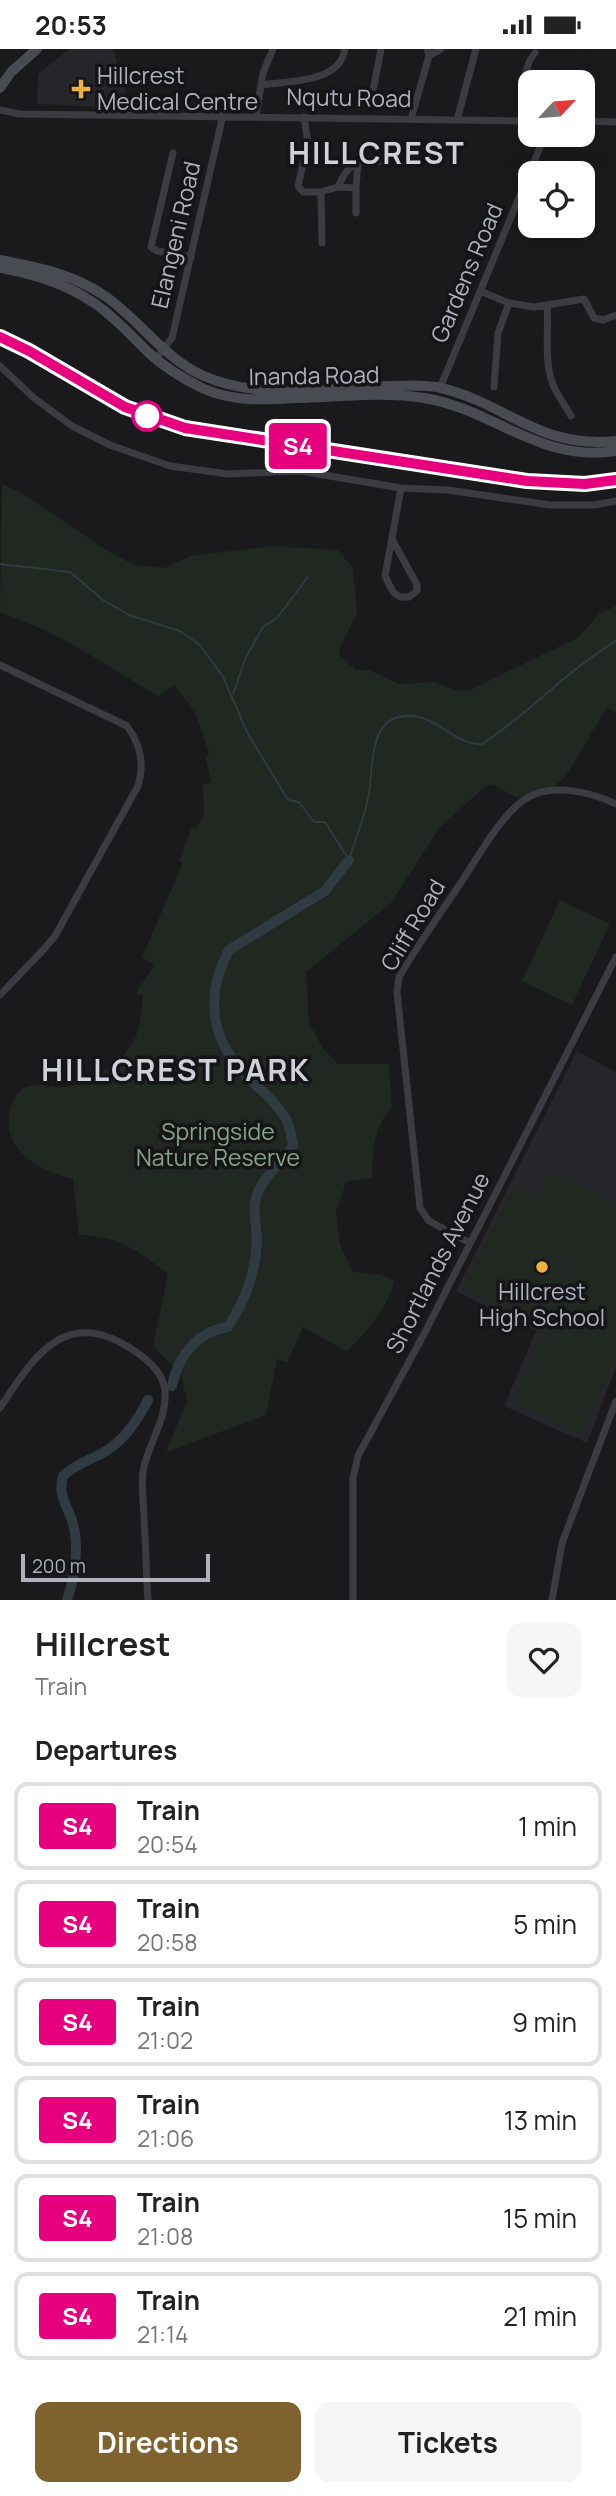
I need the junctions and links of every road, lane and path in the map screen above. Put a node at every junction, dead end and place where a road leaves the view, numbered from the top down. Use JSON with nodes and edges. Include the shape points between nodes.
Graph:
{"nodes":[{"id":1,"x":37,"y":49,"type":"edge"},
{"id":2,"x":273,"y":49,"type":"edge"},
{"id":3,"x":345,"y":49,"type":"edge"},
{"id":4,"x":381,"y":49,"type":"edge"},
{"id":5,"x":441,"y":49,"type":"edge"},
{"id":6,"x":476,"y":49,"type":"edge"},
{"id":7,"x":428,"y":52,"type":"edge"},
{"id":8,"x":535,"y":53,"type":"dead end"},
{"id":9,"x":527,"y":70,"type":"edge"},
{"id":10,"x":11,"y":72,"type":"junction"},
{"id":11,"x":0,"y":79,"type":"edge"},
{"id":12,"x":261,"y":85,"type":"junction"},
{"id":13,"x":0,"y":87,"type":"edge"},
{"id":14,"x":373,"y":90,"type":"dead end"},
{"id":15,"x":0,"y":110,"type":"edge"},
{"id":16,"x":223,"y":115,"type":"junction"},
{"id":17,"x":256,"y":116,"type":"junction"},
{"id":18,"x":304,"y":117,"type":"junction"},
{"id":19,"x":411,"y":119,"type":"junction"},
{"id":20,"x":457,"y":120,"type":"junction"},
{"id":21,"x":518,"y":121,"type":"edge"},
{"id":22,"x":595,"y":121,"type":"edge"},
{"id":23,"x":616,"y":121,"type":"edge"},
{"id":24,"x":540,"y":147,"type":"edge"},
{"id":25,"x":173,"y":153,"type":"dead end"},
{"id":26,"x":382,"y":162,"type":"dead end"},
{"id":27,"x":358,"y":163,"type":"junction"},
{"id":28,"x":338,"y":187,"type":"junction"},
{"id":29,"x":356,"y":188,"type":"junction"},
{"id":30,"x":321,"y":192,"type":"junction"},
{"id":31,"x":356,"y":213,"type":"dead end"},
{"id":32,"x":322,"y":243,"type":"dead end"},
{"id":33,"x":191,"y":257,"type":"junction"},
{"id":34,"x":0,"y":260,"type":"edge"},
{"id":35,"x":0,"y":268,"type":"edge"},
{"id":36,"x":480,"y":291,"type":"junction"},
{"id":37,"x":509,"y":303,"type":"junction"},
{"id":38,"x":547,"y":306,"type":"junction"},
{"id":39,"x":616,"y":315,"type":"edge"},
{"id":40,"x":160,"y":354,"type":"junction"},
{"id":41,"x":0,"y":366,"type":"edge"},
{"id":42,"x":494,"y":387,"type":"dead end"},
{"id":43,"x":440,"y":388,"type":"junction"},
{"id":44,"x":571,"y":416,"type":"dead end"},
{"id":45,"x":616,"y":441,"type":"edge"},
{"id":46,"x":616,"y":451,"type":"edge"},
{"id":47,"x":401,"y":488,"type":"junction"},
{"id":48,"x":616,"y":501,"type":"edge"},
{"id":49,"x":391,"y":539,"type":"junction"},
{"id":50,"x":0,"y":665,"type":"edge"},
{"id":51,"x":616,"y":804,"type":"edge"},
{"id":52,"x":616,"y":957,"type":"edge"},
{"id":53,"x":0,"y":995,"type":"edge"},
{"id":54,"x":470,"y":1243,"type":"junction"},
{"id":55,"x":616,"y":1401,"type":"edge"},
{"id":56,"x":0,"y":1408,"type":"edge"},
{"id":57,"x":148,"y":1600,"type":"edge"},
{"id":58,"x":353,"y":1600,"type":"edge"},
{"id":59,"x":552,"y":1600,"type":"edge"}],
"edges":[{"from":1,"to":10,"type":"main road"},
{"from":2,"to":12,"type":"street"},
{"from":3,"to":12,"type":"street","via":[[342,62],[327,74]]},
{"from":4,"to":14,"type":"street"},
{"from":5,"to":7,"type":"street"},
{"from":6,"to":20,"type":"street"},
{"from":7,"to":19,"type":"street"},
{"from":8,"to":9,"type":"street"},
{"from":10,"to":11,"type":"main road"},
{"from":10,"to":13,"type":"main road"},
{"from":12,"to":17,"type":"street"},
{"from":15,"to":16,"type":"street","name":"Nqutu Road","via":[[19,114]]},
{"from":16,"to":17,"type":"street","name":"Nqutu Road"},
{"from":16,"to":33,"type":"street","name":"Elangeni Road"},
{"from":17,"to":18,"type":"street","name":"Nqutu Road"},
{"from":18,"to":19,"type":"street","name":"Nqutu Road"},
{"from":18,"to":30,"type":"street","via":[[308,143],[298,187],[303,192]]},
{"from":19,"to":20,"type":"street","name":"Nqutu Road"},
{"from":20,"to":21,"type":"street","name":"Nqutu Road"},
{"from":22,"to":23,"type":"street"},
{"from":24,"to":36,"type":"street","name":"Gardens Road"},
{"from":25,"to":33,"type":"street","via":[[151,247]]},
{"from":26,"to":27,"type":"street"},
{"from":27,"to":28,"type":"street","via":[[346,169]]},
{"from":27,"to":29,"type":"street"},
{"from":28,"to":29,"type":"street"},
{"from":28,"to":30,"type":"street"},
{"from":29,"to":31,"type":"street"},
{"from":30,"to":32,"type":"street"},
{"from":33,"to":40,"type":"street","name":"Elangeni Road","via":[[172,338]]},
{"from":34,"to":40,"type":"main road","name":"Inanda Road","via":[[47,269],[90,287],[118,306]]},
{"from":35,"to":40,"type":"main road","name":"Inanda Road","via":[[53,281],[93,302]]},
{"from":36,"to":37,"type":"street"},
{"from":36,"to":43,"type":"street","name":"Gardens Road"},
{"from":37,"to":38,"type":"street"},
{"from":37,"to":42,"type":"street","via":[[498,333]]},
{"from":38,"to":39,"type":"street","via":[[579,298],[598,320]]},
{"from":38,"to":44,"type":"street","via":[[551,381]]},
{"from":40,"to":43,"type":"main road","name":"Inanda Road","via":[[201,375],[252,390]]},
{"from":40,"to":46,"type":"main road","name":"Inanda Road","via":[[204,389],[235,398],[421,397],[456,405],[533,442],[589,453]]},
{"from":41,"to":47,"type":"street","via":[[72,426],[170,466],[228,474],[300,471]]},
{"from":43,"to":45,"type":"main road","name":"Inanda Road","via":[[481,402],[545,434],[587,442]]},
{"from":47,"to":48,"type":"street","via":[[550,505]]},
{"from":47,"to":49,"type":"street"},
{"from":49,"to":49,"type":"street","via":[[417,585],[409,597],[396,595],[386,580]]},
{"from":50,"to":53,"type":"street","via":[[127,726],[142,761],[138,786],[55,936]]},
{"from":51,"to":54,"type":"street","name":"Cliff Road","via":[[583,792],[547,791],[523,801],[484,848],[399,977],[420,1208],[433,1223]]},
{"from":52,"to":54,"type":"street","name":"Shortlands Avenue"},
{"from":54,"to":58,"type":"street","name":"Shortlands Avenue","via":[[355,1463]]},
{"from":55,"to":59,"type":"street","via":[[562,1543]]},
{"from":56,"to":57,"type":"street","via":[[46,1346],[71,1335],[106,1336],[130,1348],[156,1370],[165,1402],[144,1470]]}]}
